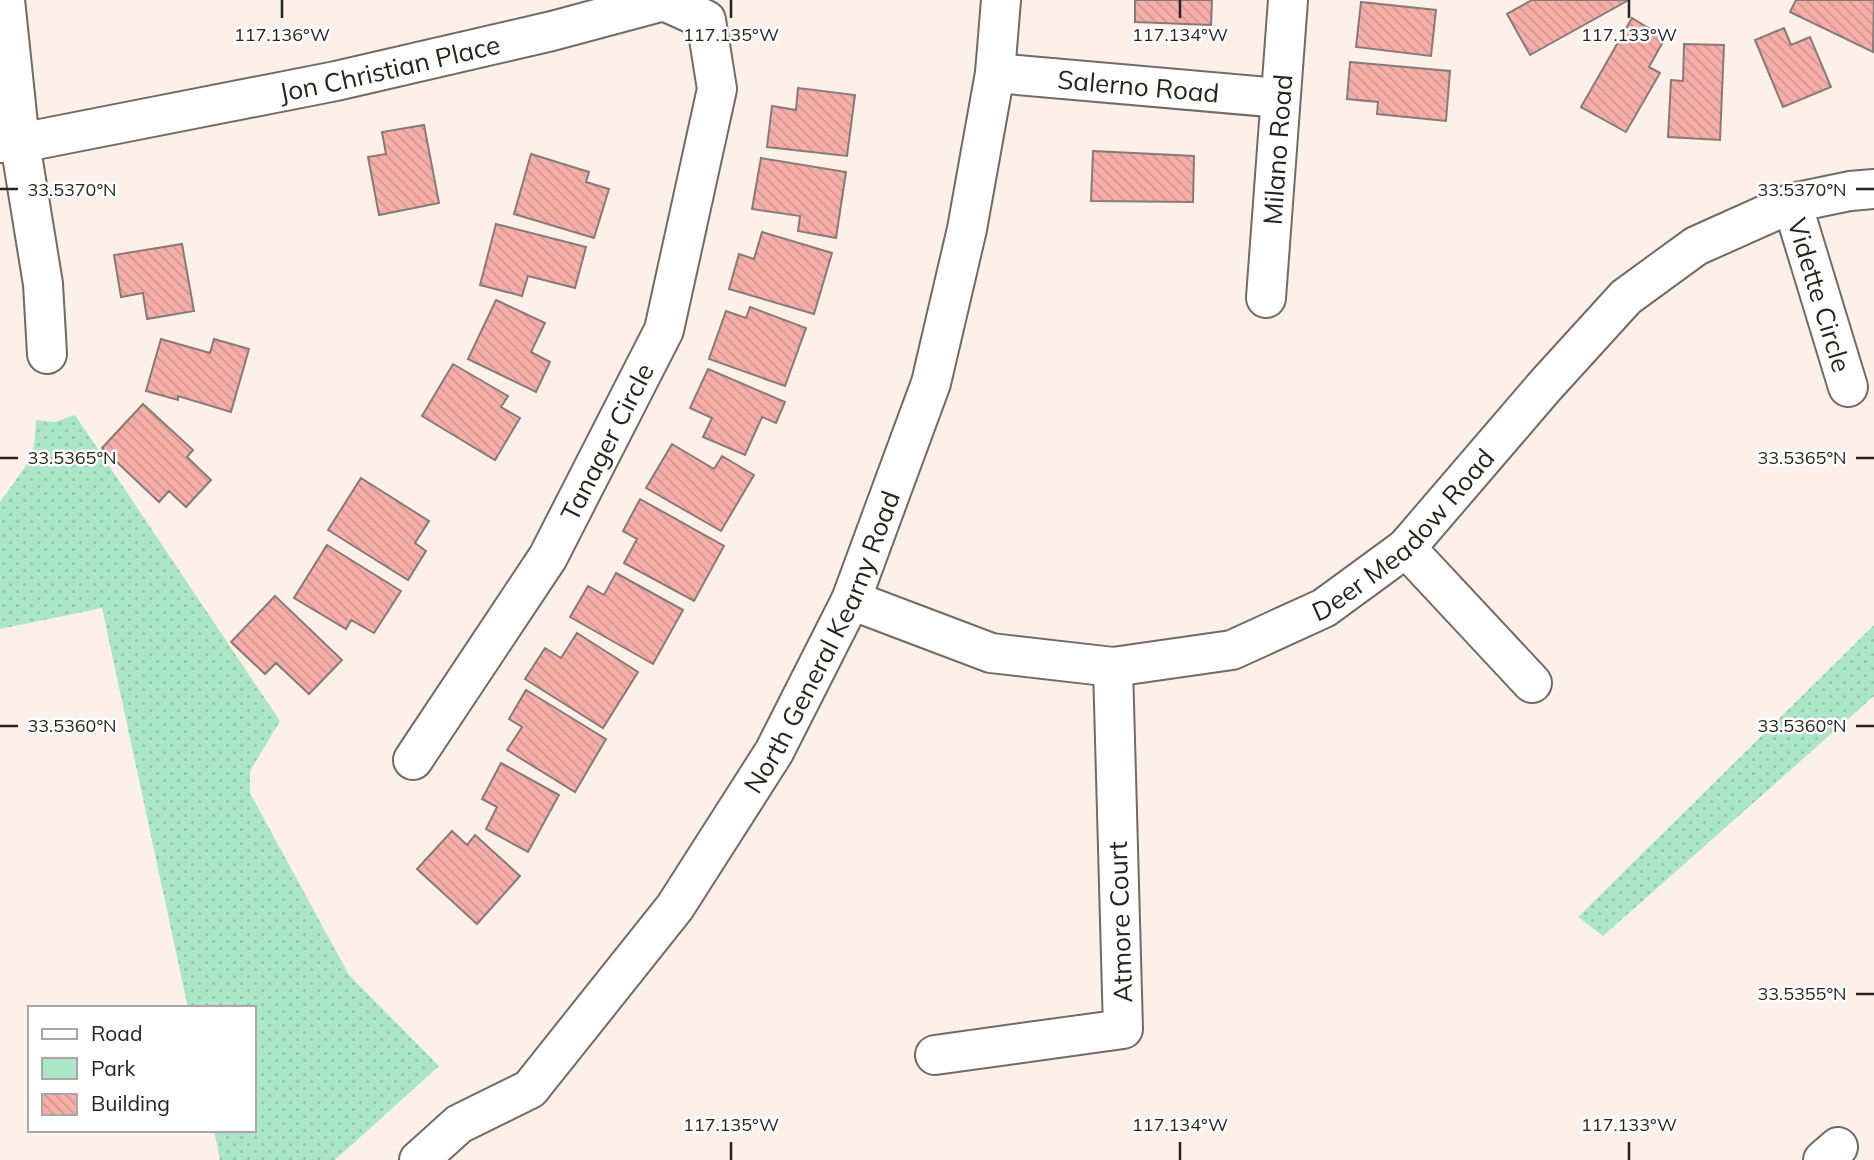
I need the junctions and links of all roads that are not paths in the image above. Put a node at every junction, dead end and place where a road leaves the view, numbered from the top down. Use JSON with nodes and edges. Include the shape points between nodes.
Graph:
{"nodes":[{"id":1,"x":5,"y":0,"type":"edge"},
{"id":2,"x":1001,"y":0,"type":"edge"},
{"id":3,"x":1288,"y":0,"type":"edge"},
{"id":4,"x":995,"y":73,"type":"junction"},
{"id":5,"x":717,"y":89,"type":"joint"},
{"id":6,"x":1280,"y":98,"type":"junction"},
{"id":7,"x":10,"y":143,"type":"edge"},
{"id":8,"x":1874,"y":188,"type":"edge"},
{"id":9,"x":1792,"y":203,"type":"junction"},
{"id":10,"x":1266,"y":298,"type":"dead end"},
{"id":11,"x":47,"y":354,"type":"dead end"},
{"id":12,"x":1848,"y":387,"type":"dead end"},
{"id":13,"x":1406,"y":548,"type":"junction"},
{"id":14,"x":851,"y":600,"type":"junction"},
{"id":15,"x":1113,"y":667,"type":"junction"},
{"id":16,"x":1532,"y":683,"type":"dead end"},
{"id":17,"x":413,"y":760,"type":"dead end"},
{"id":18,"x":935,"y":1055,"type":"dead end"},
{"id":19,"x":419,"y":1160,"type":"edge"}],
"edges":[{"from":1,"to":7,"type":"street"},
{"from":2,"to":4,"type":"street","name":"North General Kearny Road"},
{"from":3,"to":6,"type":"street","name":"Milano Road"},
{"from":4,"to":6,"type":"street","name":"Salerno Road"},
{"from":4,"to":14,"type":"street","name":"North General Kearny Road","via":[[967,229],[931,383]]},
{"from":5,"to":7,"type":"street","name":"Jon Christian Place","via":[[706,20],[663,1],[336,81]]},
{"from":5,"to":17,"type":"street","name":"Tanager Circle","via":[[663,331],[548,557]]},
{"from":6,"to":10,"type":"street","name":"Milano Road"},
{"from":7,"to":11,"type":"street","via":[[43,284]]},
{"from":8,"to":9,"type":"street","name":"Deer Meadow Road"},
{"from":9,"to":12,"type":"street","name":"Vidette Circle"},
{"from":9,"to":13,"type":"street","name":"Deer Meadow Road","via":[[1696,246],[1626,297]]},
{"from":13,"to":15,"type":"street","name":"Deer Meadow Road","via":[[1324,608],[1232,650]]},
{"from":13,"to":16,"type":"street"},
{"from":14,"to":15,"type":"street","name":"Deer Meadow Road","via":[[991,653]]},
{"from":14,"to":19,"type":"street","name":"North General Kearny Road","via":[[774,752],[675,908],[530,1089],[459,1124]]},
{"from":15,"to":18,"type":"street","name":"Atmore Court","via":[[1123,1029]]}]}
